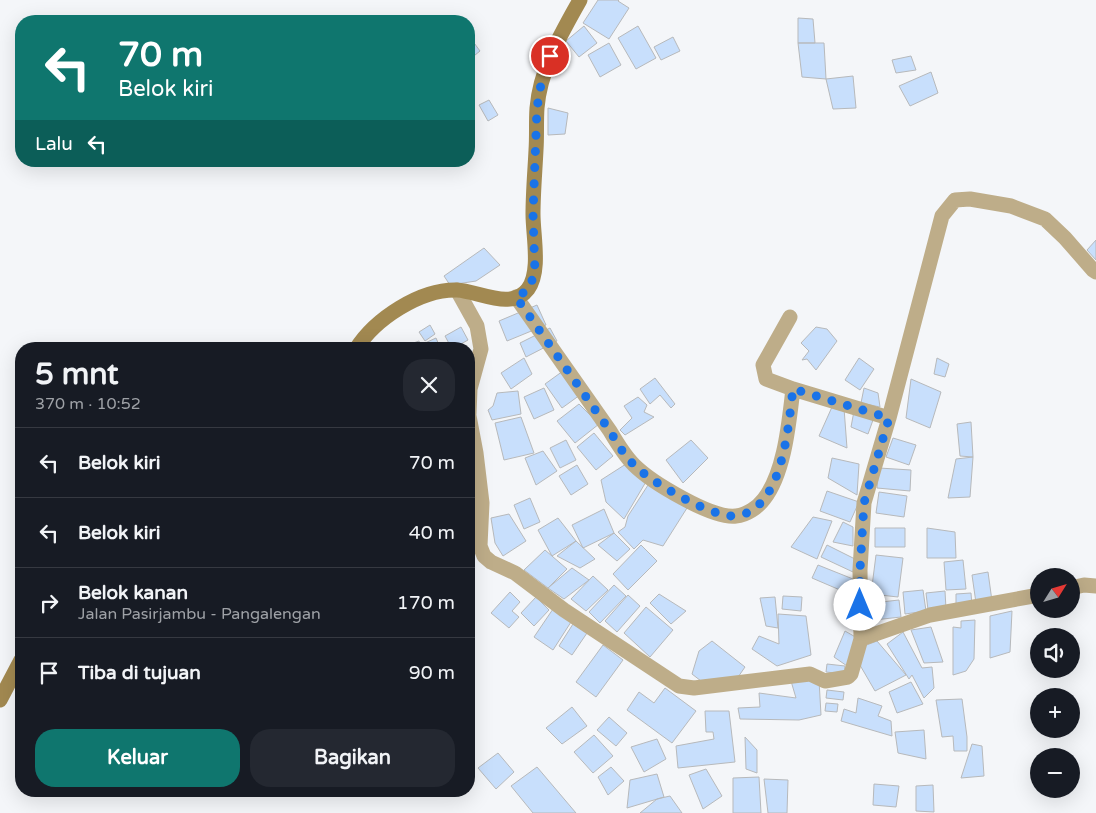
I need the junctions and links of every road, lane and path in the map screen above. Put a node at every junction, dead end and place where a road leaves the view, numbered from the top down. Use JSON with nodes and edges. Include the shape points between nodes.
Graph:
{"nodes":[{"id":1,"x":580,"y":0,"type":"edge"},
{"id":2,"x":1096,"y":272,"type":"edge"},
{"id":3,"x":457,"y":290,"type":"junction"},
{"id":4,"x":516,"y":297,"type":"junction"},
{"id":5,"x":790,"y":317,"type":"dead end"},
{"id":6,"x":360,"y":342,"type":"edge"},
{"id":7,"x":475,"y":371,"type":"edge"},
{"id":8,"x":793,"y":389,"type":"junction"},
{"id":9,"x":889,"y":418,"type":"junction"},
{"id":10,"x":475,"y":448,"type":"edge"},
{"id":11,"x":1080,"y":586,"type":"edge"},
{"id":12,"x":1096,"y":586,"type":"edge"},
{"id":13,"x":1030,"y":597,"type":"edge"},
{"id":14,"x":860,"y":639,"type":"junction"},
{"id":15,"x":15,"y":671,"type":"edge"},
{"id":16,"x":0,"y":700,"type":"edge"}],
"edges":[{"from":1,"to":4,"type":"main road","via":[[550,56],[541,84],[537,108],[533,214],[535,273],[528,290]]},
{"from":2,"to":9,"type":"street","via":[[1044,219],[1011,206],[970,199],[955,200],[942,216]]},
{"from":3,"to":4,"type":"main road","via":[[508,300]]},
{"from":3,"to":6,"type":"main road","via":[[417,298],[376,324]]},
{"from":3,"to":7,"type":"street","via":[[477,326],[481,349]]},
{"from":4,"to":8,"type":"street","via":[[622,452],[635,466],[683,498],[721,514],[736,516],[747,513],[769,492],[788,435]]},
{"from":5,"to":8,"type":"street","via":[[763,368],[766,379]]},
{"from":8,"to":9,"type":"street"},
{"from":9,"to":14,"type":"street","via":[[864,503]]},
{"from":10,"to":14,"type":"street","via":[[482,503],[480,546],[484,556],[515,573],[564,610],[677,685],[694,688],[810,674],[825,681],[848,677]]},
{"from":11,"to":12,"type":"street"},
{"from":13,"to":14,"type":"street","via":[[930,615]]},
{"from":15,"to":16,"type":"main road"}]}
